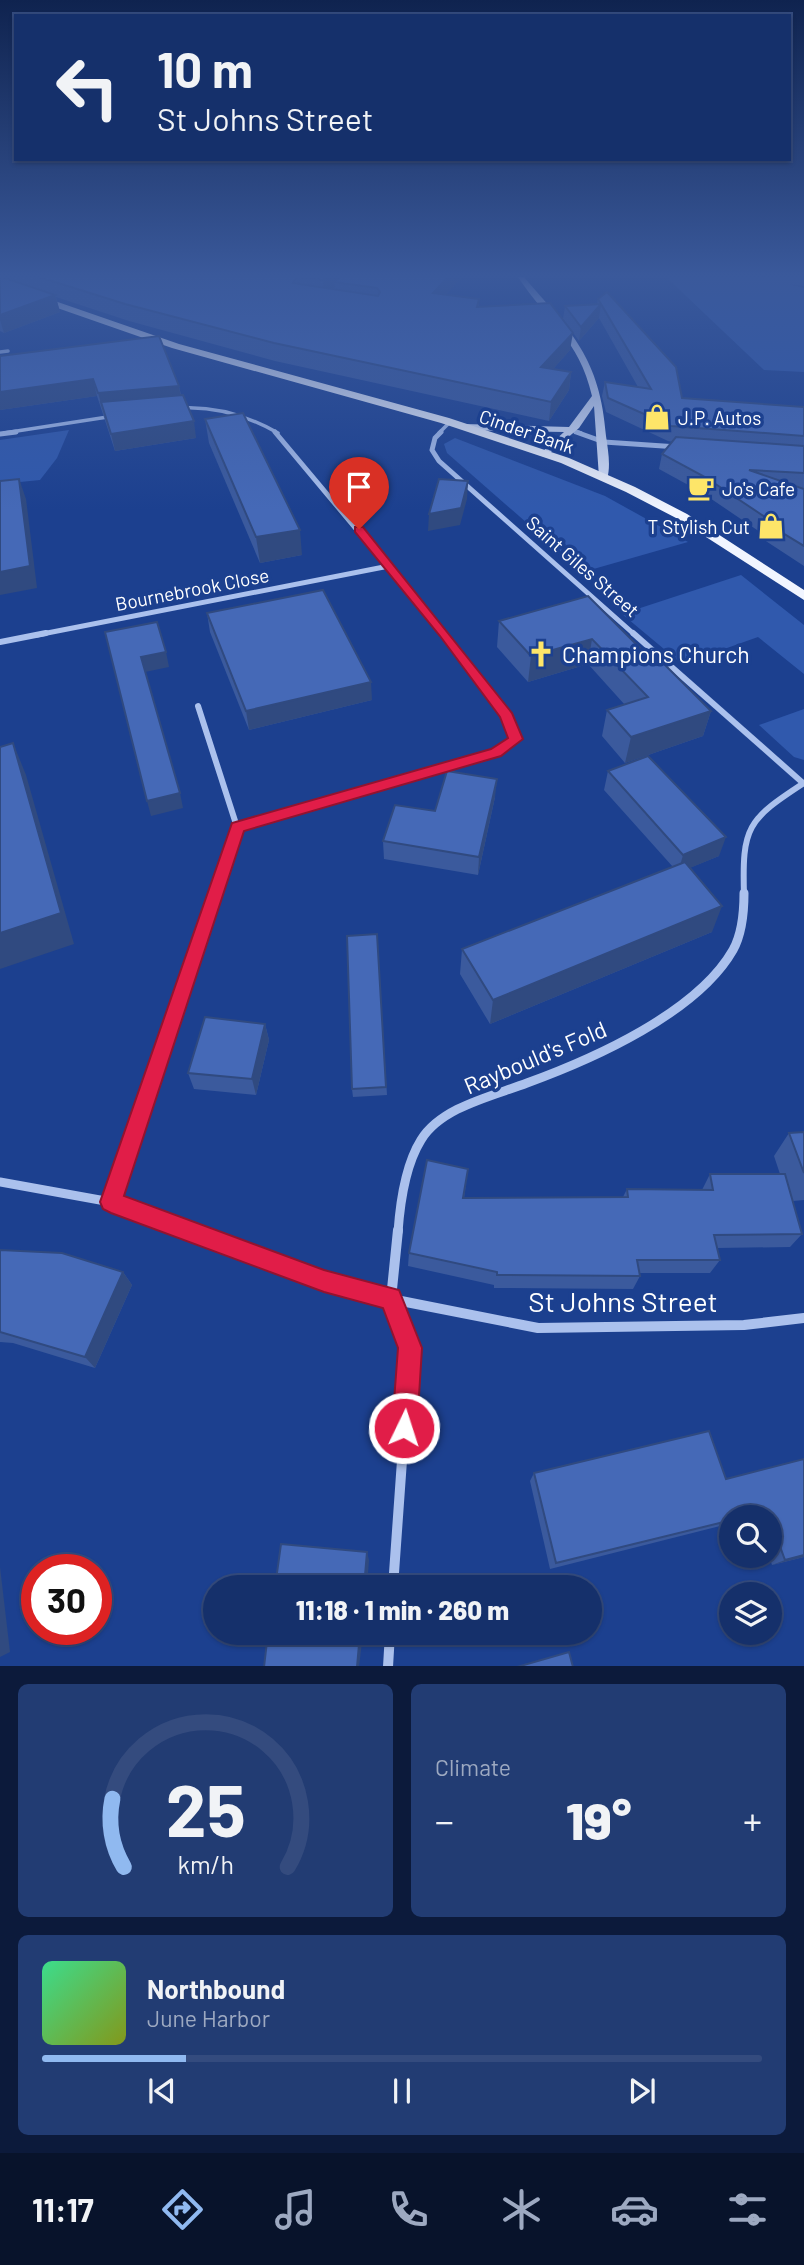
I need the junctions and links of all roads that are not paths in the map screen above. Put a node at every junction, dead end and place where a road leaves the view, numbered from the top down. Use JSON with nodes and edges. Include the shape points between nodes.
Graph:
{"nodes":[{"id":1,"x":206,"y":355,"type":"edge"},
{"id":2,"x":582,"y":355,"type":"edge"},
{"id":3,"x":595,"y":398,"type":"junction"},
{"id":4,"x":176,"y":408,"type":"edge"},
{"id":5,"x":116,"y":416,"type":"edge"},
{"id":6,"x":450,"y":422,"type":"junction"},
{"id":7,"x":464,"y":427,"type":"junction"},
{"id":8,"x":572,"y":430,"type":"junction"},
{"id":9,"x":0,"y":434,"type":"edge"},
{"id":10,"x":604,"y":442,"type":"junction"},
{"id":11,"x":684,"y":448,"type":"edge"},
{"id":12,"x":545,"y":454,"type":"junction"},
{"id":13,"x":604,"y":477,"type":"junction"},
{"id":14,"x":389,"y":566,"type":"junction"},
{"id":15,"x":804,"y":596,"type":"edge"},
{"id":16,"x":0,"y":642,"type":"edge"},
{"id":17,"x":198,"y":706,"type":"dead end"},
{"id":18,"x":804,"y":783,"type":"edge"},
{"id":19,"x":237,"y":827,"type":"junction"},
{"id":20,"x":0,"y":1182,"type":"edge"},
{"id":21,"x":111,"y":1202,"type":"junction"},
{"id":22,"x":391,"y":1298,"type":"junction"},
{"id":23,"x":804,"y":1318,"type":"edge"},
{"id":24,"x":394,"y":1575,"type":"edge"},
{"id":25,"x":389,"y":1645,"type":"edge"},
{"id":26,"x":388,"y":1666,"type":"edge"}],
"edges":[{"from":1,"to":6,"type":"main road","name":"Cinder Bank"},
{"from":2,"to":3,"type":"street"},
{"from":3,"to":8,"type":"street"},
{"from":3,"to":10,"type":"street"},
{"from":4,"to":14,"type":"street","via":[[227,411],[278,433]]},
{"from":5,"to":9,"type":"street"},
{"from":6,"to":7,"type":"main road","name":"Cinder Bank"},
{"from":6,"to":18,"type":"street","name":"Saint Giles Street","via":[[435,438],[432,450],[439,461]]},
{"from":7,"to":8,"type":"street"},
{"from":7,"to":12,"type":"main road","name":"Cinder Bank"},
{"from":8,"to":10,"type":"street"},
{"from":8,"to":12,"type":"street"},
{"from":10,"to":11,"type":"street"},
{"from":10,"to":13,"type":"street"},
{"from":12,"to":13,"type":"main road","name":"Cinder Bank"},
{"from":13,"to":15,"type":"main road","name":"Cinder Bank","via":[[697,524]]},
{"from":14,"to":16,"type":"street","name":"Bournebrook Close"},
{"from":14,"to":19,"type":"street","via":[[507,716],[516,739],[496,752]]},
{"from":17,"to":19,"type":"street"},
{"from":18,"to":22,"type":"street","name":"Raybould's Fold","via":[[749,827],[743,860],[744,913],[734,949],[706,985],[615,1044],[441,1119],[421,1140],[401,1197]]},
{"from":19,"to":21,"type":"street"},
{"from":20,"to":21,"type":"street","name":"St Johns Street"},
{"from":21,"to":22,"type":"street","name":"St Johns Street","via":[[324,1281]]},
{"from":22,"to":23,"type":"street","name":"St Johns Street","via":[[538,1328],[744,1325]]},
{"from":22,"to":24,"type":"street","via":[[410,1348]]},
{"from":25,"to":26,"type":"street"}]}
